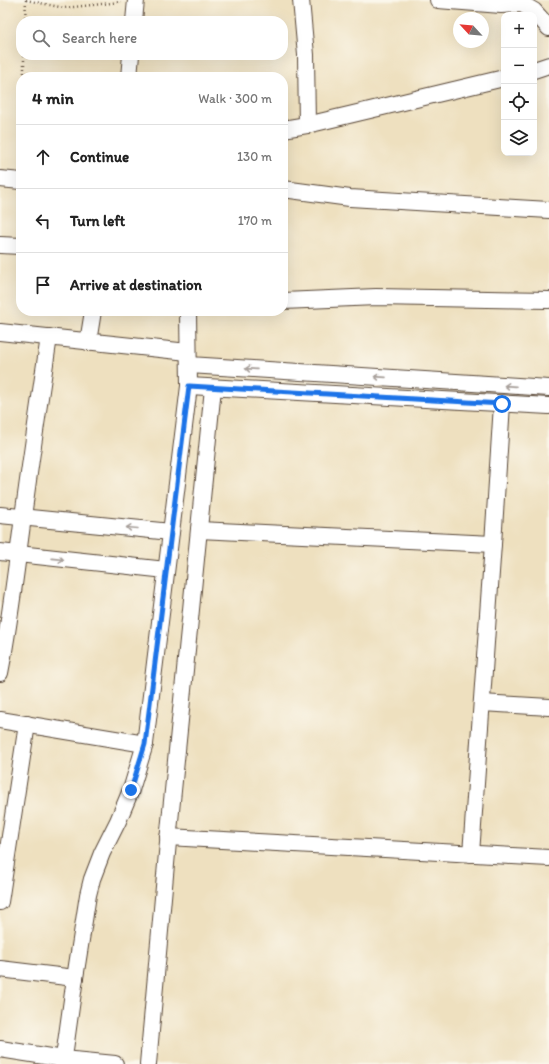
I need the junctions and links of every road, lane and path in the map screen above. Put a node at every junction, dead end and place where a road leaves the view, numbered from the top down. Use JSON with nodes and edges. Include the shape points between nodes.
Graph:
{"nodes":[{"id":1,"x":26,"y":0,"type":"edge"},
{"id":2,"x":135,"y":0,"type":"edge"},
{"id":3,"x":301,"y":0,"type":"edge"},
{"id":4,"x":438,"y":0,"type":"edge"},
{"id":5,"x":25,"y":16,"type":"edge"},
{"id":6,"x":134,"y":16,"type":"edge"},
{"id":7,"x":549,"y":28,"type":"edge"},
{"id":8,"x":24,"y":60,"type":"edge"},
{"id":9,"x":131,"y":60,"type":"edge"},
{"id":10,"x":549,"y":65,"type":"edge"},
{"id":11,"x":537,"y":69,"type":"edge"},
{"id":12,"x":24,"y":72,"type":"edge"},
{"id":13,"x":129,"y":72,"type":"edge"},
{"id":14,"x":501,"y":79,"type":"edge"},
{"id":15,"x":307,"y":125,"type":"junction"},
{"id":16,"x":288,"y":128,"type":"edge"},
{"id":17,"x":0,"y":179,"type":"edge"},
{"id":18,"x":16,"y":180,"type":"edge"},
{"id":19,"x":288,"y":190,"type":"edge"},
{"id":20,"x":549,"y":210,"type":"edge"},
{"id":21,"x":0,"y":245,"type":"edge"},
{"id":22,"x":16,"y":246,"type":"edge"},
{"id":23,"x":549,"y":300,"type":"edge"},
{"id":24,"x":288,"y":301,"type":"edge"},
{"id":25,"x":92,"y":316,"type":"edge"},
{"id":26,"x":188,"y":316,"type":"edge"},
{"id":27,"x":0,"y":332,"type":"edge"},
{"id":28,"x":49,"y":337,"type":"junction"},
{"id":29,"x":88,"y":342,"type":"junction"},
{"id":30,"x":189,"y":359,"type":"junction"},
{"id":31,"x":189,"y":386,"type":"junction"},
{"id":32,"x":213,"y":388,"type":"junction"},
{"id":33,"x":549,"y":388,"type":"edge"},
{"id":34,"x":502,"y":404,"type":"junction"},
{"id":35,"x":549,"y":406,"type":"edge"},
{"id":36,"x":0,"y":515,"type":"edge"},
{"id":37,"x":23,"y":518,"type":"junction"},
{"id":38,"x":199,"y":530,"type":"junction"},
{"id":39,"x":171,"y":532,"type":"junction"},
{"id":40,"x":493,"y":544,"type":"junction"},
{"id":41,"x":0,"y":552,"type":"edge"},
{"id":42,"x":19,"y":555,"type":"junction"},
{"id":43,"x":166,"y":570,"type":"junction"},
{"id":44,"x":5,"y":614,"type":"edge"},
{"id":45,"x":3,"y":648,"type":"edge"},
{"id":46,"x":0,"y":673,"type":"edge"},
{"id":47,"x":482,"y":704,"type":"junction"},
{"id":48,"x":549,"y":707,"type":"edge"},
{"id":49,"x":0,"y":720,"type":"edge"},
{"id":50,"x":27,"y":724,"type":"junction"},
{"id":51,"x":145,"y":744,"type":"junction"},
{"id":52,"x":168,"y":837,"type":"junction"},
{"id":53,"x":471,"y":854,"type":"junction"},
{"id":54,"x":549,"y":858,"type":"edge"},
{"id":55,"x":0,"y":902,"type":"edge"},
{"id":56,"x":0,"y":969,"type":"edge"},
{"id":57,"x":75,"y":978,"type":"junction"},
{"id":58,"x":0,"y":1049,"type":"edge"},
{"id":59,"x":64,"y":1061,"type":"edge"},
{"id":60,"x":115,"y":1064,"type":"edge"},
{"id":61,"x":148,"y":1064,"type":"edge"}],
"edges":[{"from":1,"to":2,"type":"path","via":[[64,8]]},
{"from":1,"to":5,"type":"path"},
{"from":2,"to":6,"type":"street"},
{"from":3,"to":15,"type":"street","via":[[306,55]]},
{"from":4,"to":7,"type":"street","via":[[522,4],[534,11]]},
{"from":8,"to":12,"type":"path"},
{"from":9,"to":13,"type":"street"},
{"from":10,"to":11,"type":"street"},
{"from":14,"to":15,"type":"street"},
{"from":15,"to":16,"type":"street"},
{"from":17,"to":18,"type":"street"},
{"from":19,"to":20,"type":"street","via":[[350,198]]},
{"from":21,"to":22,"type":"street"},
{"from":23,"to":24,"type":"street","via":[[376,297]]},
{"from":25,"to":29,"type":"street"},
{"from":26,"to":30,"type":"street"},
{"from":27,"to":28,"type":"street"},
{"from":28,"to":29,"type":"street"},
{"from":28,"to":37,"type":"street"},
{"from":29,"to":30,"type":"street"},
{"from":30,"to":31,"type":"street"},
{"from":33,"to":30,"type":"street","one_way":true},
{"from":31,"to":32,"type":"street"},
{"from":31,"to":39,"type":"street"},
{"from":32,"to":34,"type":"street"},
{"from":32,"to":38,"type":"street"},
{"from":34,"to":35,"type":"street"},
{"from":34,"to":40,"type":"street"},
{"from":36,"to":37,"type":"street"},
{"from":39,"to":37,"type":"street","one_way":true},
{"from":37,"to":42,"type":"street"},
{"from":38,"to":40,"type":"street"},
{"from":38,"to":52,"type":"street"},
{"from":39,"to":43,"type":"street"},
{"from":40,"to":47,"type":"street"},
{"from":41,"to":42,"type":"street"},
{"from":42,"to":43,"type":"street","one_way":true},
{"from":42,"to":44,"type":"street"},
{"from":43,"to":51,"type":"street"},
{"from":44,"to":45,"type":"street"},
{"from":45,"to":46,"type":"street"},
{"from":47,"to":48,"type":"street"},
{"from":47,"to":53,"type":"street"},
{"from":49,"to":50,"type":"street"},
{"from":50,"to":51,"type":"street"},
{"from":50,"to":55,"type":"street"},
{"from":51,"to":57,"type":"street","via":[[131,790],[92,879]]},
{"from":52,"to":53,"type":"street"},
{"from":52,"to":61,"type":"street"},
{"from":53,"to":54,"type":"street"},
{"from":56,"to":57,"type":"street"},
{"from":57,"to":59,"type":"street"},
{"from":58,"to":59,"type":"street"},
{"from":59,"to":60,"type":"street"}]}
